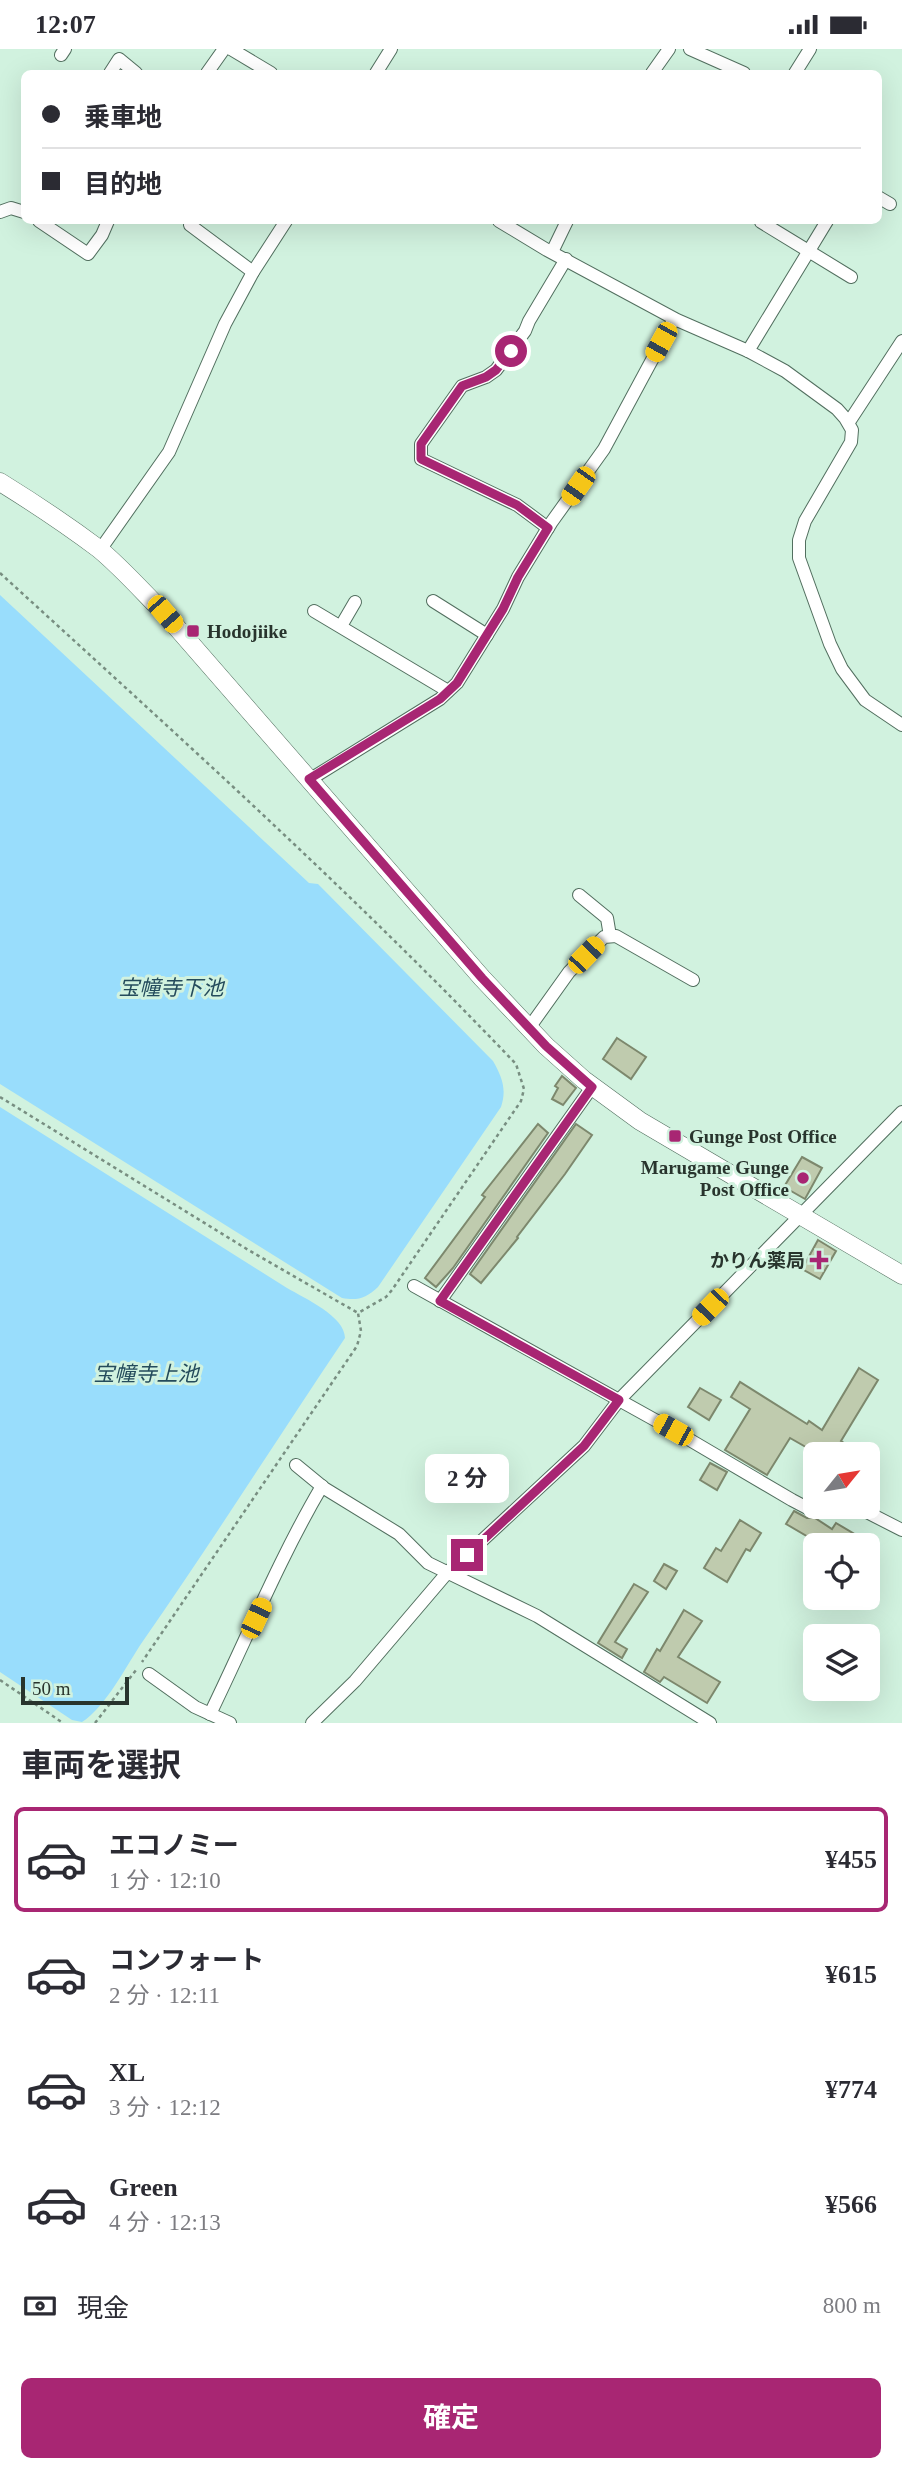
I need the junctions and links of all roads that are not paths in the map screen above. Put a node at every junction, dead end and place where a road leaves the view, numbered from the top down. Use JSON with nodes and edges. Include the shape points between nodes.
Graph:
{"nodes":[{"id":1,"x":224,"y":49,"type":"edge"},
{"id":2,"x":231,"y":49,"type":"edge"},
{"id":3,"x":391,"y":49,"type":"edge"},
{"id":4,"x":669,"y":49,"type":"edge"},
{"id":5,"x":690,"y":49,"type":"edge"},
{"id":6,"x":810,"y":49,"type":"edge"},
{"id":7,"x":112,"y":70,"type":"edge"},
{"id":8,"x":132,"y":70,"type":"edge"},
{"id":9,"x":209,"y":70,"type":"edge"},
{"id":10,"x":266,"y":70,"type":"edge"},
{"id":11,"x":378,"y":70,"type":"edge"},
{"id":12,"x":654,"y":70,"type":"edge"},
{"id":13,"x":737,"y":70,"type":"edge"},
{"id":14,"x":797,"y":70,"type":"edge"},
{"id":15,"x":21,"y":211,"type":"edge"},
{"id":16,"x":0,"y":212,"type":"edge"},
{"id":17,"x":43,"y":224,"type":"edge"},
{"id":18,"x":107,"y":224,"type":"edge"},
{"id":19,"x":284,"y":224,"type":"edge"},
{"id":20,"x":504,"y":224,"type":"edge"},
{"id":21,"x":566,"y":224,"type":"edge"},
{"id":22,"x":764,"y":224,"type":"edge"},
{"id":23,"x":825,"y":224,"type":"edge"},
{"id":24,"x":190,"y":225,"type":"dead end"},
{"id":25,"x":809,"y":251,"type":"junction"},
{"id":26,"x":552,"y":252,"type":"junction"},
{"id":27,"x":566,"y":259,"type":"junction"},
{"id":28,"x":253,"y":272,"type":"junction"},
{"id":29,"x":851,"y":277,"type":"dead end"},
{"id":30,"x":674,"y":319,"type":"junction"},
{"id":31,"x":902,"y":341,"type":"edge"},
{"id":32,"x":748,"y":351,"type":"junction"},
{"id":33,"x":849,"y":422,"type":"junction"},
{"id":34,"x":0,"y":482,"type":"edge"},
{"id":35,"x":548,"y":528,"type":"junction"},
{"id":36,"x":100,"y":551,"type":"junction"},
{"id":37,"x":433,"y":601,"type":"dead end"},
{"id":38,"x":355,"y":602,"type":"dead end"},
{"id":39,"x":314,"y":611,"type":"dead end"},
{"id":40,"x":341,"y":626,"type":"junction"},
{"id":41,"x":487,"y":635,"type":"junction"},
{"id":42,"x":448,"y":691,"type":"junction"},
{"id":43,"x":902,"y":725,"type":"edge"},
{"id":44,"x":309,"y":779,"type":"junction"},
{"id":45,"x":579,"y":895,"type":"dead end"},
{"id":46,"x":610,"y":936,"type":"junction"},
{"id":47,"x":693,"y":981,"type":"dead end"},
{"id":48,"x":529,"y":1028,"type":"junction"},
{"id":49,"x":592,"y":1087,"type":"junction"},
{"id":50,"x":902,"y":1112,"type":"edge"},
{"id":51,"x":801,"y":1215,"type":"junction"},
{"id":52,"x":902,"y":1275,"type":"edge"},
{"id":53,"x":414,"y":1286,"type":"dead end"},
{"id":54,"x":440,"y":1301,"type":"junction"},
{"id":55,"x":619,"y":1400,"type":"junction"},
{"id":56,"x":296,"y":1465,"type":"dead end"},
{"id":57,"x":322,"y":1486,"type":"junction"},
{"id":58,"x":803,"y":1506,"type":"edge"},
{"id":59,"x":880,"y":1519,"type":"edge"},
{"id":60,"x":902,"y":1530,"type":"edge"},
{"id":61,"x":447,"y":1573,"type":"junction"},
{"id":62,"x":149,"y":1674,"type":"dead end"},
{"id":63,"x":210,"y":1714,"type":"junction"},
{"id":64,"x":230,"y":1723,"type":"edge"},
{"id":65,"x":312,"y":1723,"type":"edge"},
{"id":66,"x":710,"y":1723,"type":"edge"}],
"edges":[{"from":1,"to":9,"type":"street"},
{"from":2,"to":10,"type":"street"},
{"from":3,"to":11,"type":"street"},
{"from":4,"to":12,"type":"street"},
{"from":5,"to":13,"type":"street"},
{"from":6,"to":14,"type":"street"},
{"from":7,"to":8,"type":"street","via":[[119,59]]},
{"from":15,"to":16,"type":"street","via":[[11,208]]},
{"from":17,"to":18,"type":"street","via":[[88,254]]},
{"from":19,"to":28,"type":"street"},
{"from":20,"to":26,"type":"street"},
{"from":21,"to":26,"type":"street"},
{"from":22,"to":25,"type":"street"},
{"from":23,"to":25,"type":"street"},
{"from":24,"to":28,"type":"street"},
{"from":25,"to":29,"type":"street"},
{"from":25,"to":32,"type":"street"},
{"from":26,"to":27,"type":"street"},
{"from":27,"to":30,"type":"street"},
{"from":27,"to":35,"type":"street","via":[[526,331],[496,370],[462,386],[421,444],[421,459],[517,505]]},
{"from":28,"to":36,"type":"street","via":[[169,452]]},
{"from":30,"to":32,"type":"street"},
{"from":30,"to":35,"type":"street","via":[[604,449]]},
{"from":31,"to":33,"type":"street"},
{"from":32,"to":33,"type":"street","via":[[813,390]]},
{"from":33,"to":43,"type":"street","via":[[849,447],[805,521],[799,558],[842,669],[865,700]]},
{"from":34,"to":36,"type":"street"},
{"from":35,"to":41,"type":"street"},
{"from":36,"to":44,"type":"street","via":[[165,614]]},
{"from":37,"to":41,"type":"street"},
{"from":38,"to":40,"type":"street"},
{"from":39,"to":40,"type":"street"},
{"from":40,"to":42,"type":"street"},
{"from":41,"to":42,"type":"street"},
{"from":42,"to":44,"type":"street"},
{"from":44,"to":48,"type":"street"},
{"from":45,"to":46,"type":"street","via":[[607,918]]},
{"from":46,"to":47,"type":"street"},
{"from":46,"to":48,"type":"street","via":[[569,972]]},
{"from":48,"to":49,"type":"street"},
{"from":49,"to":51,"type":"street","via":[[640,1121]]},
{"from":49,"to":54,"type":"street"},
{"from":50,"to":51,"type":"street"},
{"from":51,"to":52,"type":"street"},
{"from":51,"to":55,"type":"street"},
{"from":53,"to":54,"type":"street"},
{"from":54,"to":55,"type":"street"},
{"from":55,"to":58,"type":"street"},
{"from":55,"to":61,"type":"street","via":[[584,1446]]},
{"from":56,"to":57,"type":"street"},
{"from":57,"to":61,"type":"street","via":[[399,1534],[428,1563]]},
{"from":57,"to":63,"type":"street","via":[[279,1562]]},
{"from":59,"to":60,"type":"street"},
{"from":61,"to":65,"type":"street","via":[[355,1681]]},
{"from":61,"to":66,"type":"street","via":[[537,1616]]},
{"from":62,"to":63,"type":"street"},
{"from":63,"to":64,"type":"street"}]}
